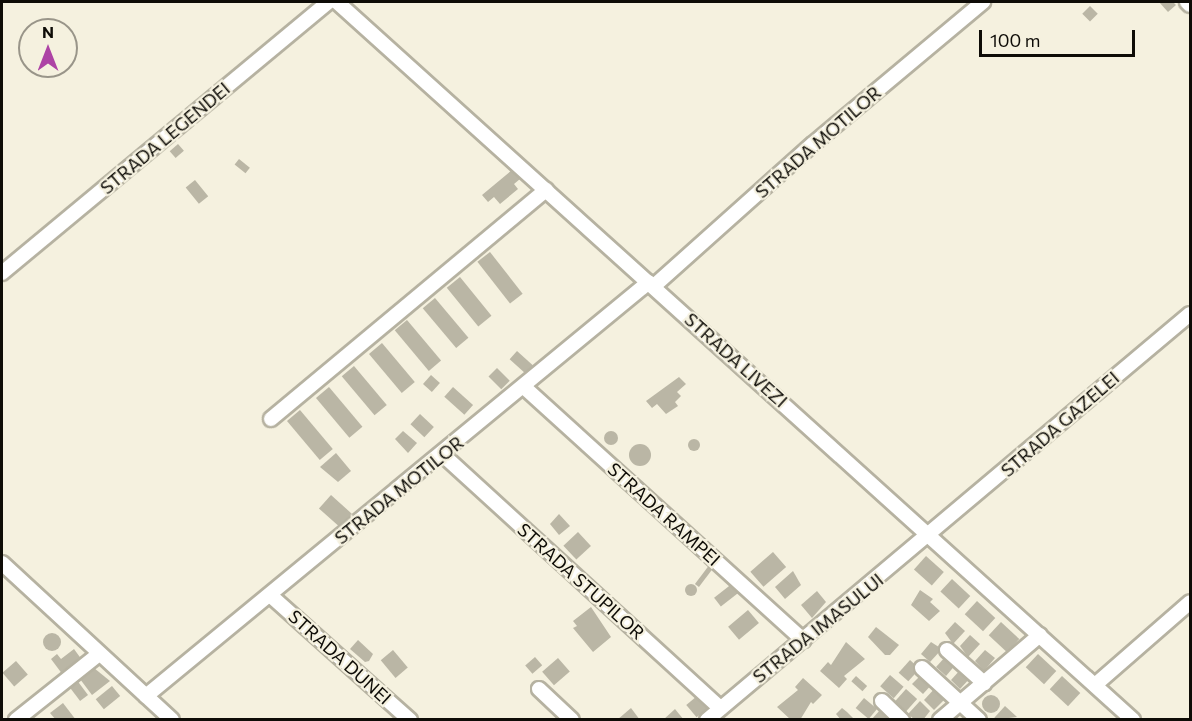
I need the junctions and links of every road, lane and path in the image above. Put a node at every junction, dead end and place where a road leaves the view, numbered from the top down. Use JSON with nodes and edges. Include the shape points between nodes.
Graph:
{"nodes":[{"id":1,"x":328,"y":2,"type":"edge"},
{"id":2,"x":337,"y":2,"type":"edge"},
{"id":3,"x":983,"y":2,"type":"edge"},
{"id":4,"x":1187,"y":2,"type":"edge"},
{"id":5,"x":1191,"y":5,"type":"edge"},
{"id":6,"x":546,"y":190,"type":"junction"},
{"id":7,"x":2,"y":273,"type":"edge"},
{"id":8,"x":652,"y":284,"type":"junction"},
{"id":9,"x":1191,"y":314,"type":"edge"},
{"id":10,"x":524,"y":387,"type":"junction"},
{"id":11,"x":271,"y":419,"type":"dead end"},
{"id":12,"x":442,"y":454,"type":"junction"},
{"id":13,"x":930,"y":536,"type":"junction"},
{"id":14,"x":2,"y":563,"type":"edge"},
{"id":15,"x":270,"y":595,"type":"junction"},
{"id":16,"x":1191,"y":602,"type":"edge"},
{"id":17,"x":1040,"y":635,"type":"junction"},
{"id":18,"x":803,"y":640,"type":"junction"},
{"id":19,"x":947,"y":650,"type":"dead end"},
{"id":20,"x":99,"y":654,"type":"junction"},
{"id":21,"x":922,"y":668,"type":"dead end"},
{"id":22,"x":984,"y":683,"type":"junction"},
{"id":23,"x":1095,"y":685,"type":"junction"},
{"id":24,"x":539,"y":689,"type":"dead end"},
{"id":25,"x":146,"y":696,"type":"junction"},
{"id":26,"x":882,"y":701,"type":"dead end"},
{"id":27,"x":960,"y":702,"type":"junction"},
{"id":28,"x":720,"y":708,"type":"junction"},
{"id":29,"x":16,"y":720,"type":"edge"},
{"id":30,"x":172,"y":720,"type":"edge"},
{"id":31,"x":410,"y":720,"type":"edge"},
{"id":32,"x":572,"y":720,"type":"edge"},
{"id":33,"x":707,"y":720,"type":"edge"},
{"id":34,"x":902,"y":720,"type":"edge"},
{"id":35,"x":940,"y":720,"type":"edge"},
{"id":36,"x":979,"y":720,"type":"edge"},
{"id":37,"x":1133,"y":720,"type":"edge"}],
"edges":[{"from":1,"to":7,"type":"street","name":"STRADA LEGENDEI"},
{"from":2,"to":6,"type":"street","name":"STRADA LIVEZI"},
{"from":3,"to":8,"type":"street","name":"STRADA MOTILOR"},
{"from":4,"to":5,"type":"street"},
{"from":6,"to":8,"type":"street","name":"STRADA LIVEZI"},
{"from":6,"to":11,"type":"street"},
{"from":8,"to":10,"type":"street","name":"STRADA MOTILOR"},
{"from":8,"to":13,"type":"street","name":"STRADA LIVEZI"},
{"from":9,"to":13,"type":"street","name":"STRADA GAZELEI"},
{"from":10,"to":12,"type":"street","name":"STRADA MOTILOR"},
{"from":10,"to":18,"type":"street","name":"STRADA RAMPEI"},
{"from":12,"to":15,"type":"street","name":"STRADA MOTILOR"},
{"from":12,"to":28,"type":"street","name":"STRADA STUPILOR"},
{"from":13,"to":17,"type":"street","name":"STRADA LIVEZI"},
{"from":13,"to":18,"type":"street","name":"STRADA IMASULUI"},
{"from":14,"to":20,"type":"street"},
{"from":15,"to":25,"type":"street","name":"STRADA MOTILOR"},
{"from":15,"to":31,"type":"street","name":"STRADA DUNEI"},
{"from":16,"to":23,"type":"street"},
{"from":17,"to":22,"type":"street"},
{"from":17,"to":23,"type":"street","name":"STRADA LIVEZI"},
{"from":18,"to":28,"type":"street","name":"STRADA IMASULUI"},
{"from":19,"to":22,"type":"street"},
{"from":20,"to":25,"type":"street"},
{"from":20,"to":29,"type":"street"},
{"from":21,"to":27,"type":"street"},
{"from":22,"to":27,"type":"street"},
{"from":23,"to":37,"type":"street","name":"STRADA LIVEZI"},
{"from":24,"to":32,"type":"street"},
{"from":25,"to":30,"type":"street"},
{"from":26,"to":34,"type":"street"},
{"from":27,"to":35,"type":"street"},
{"from":27,"to":36,"type":"street"},
{"from":28,"to":33,"type":"street","name":"STRADA IMASULUI"}]}
